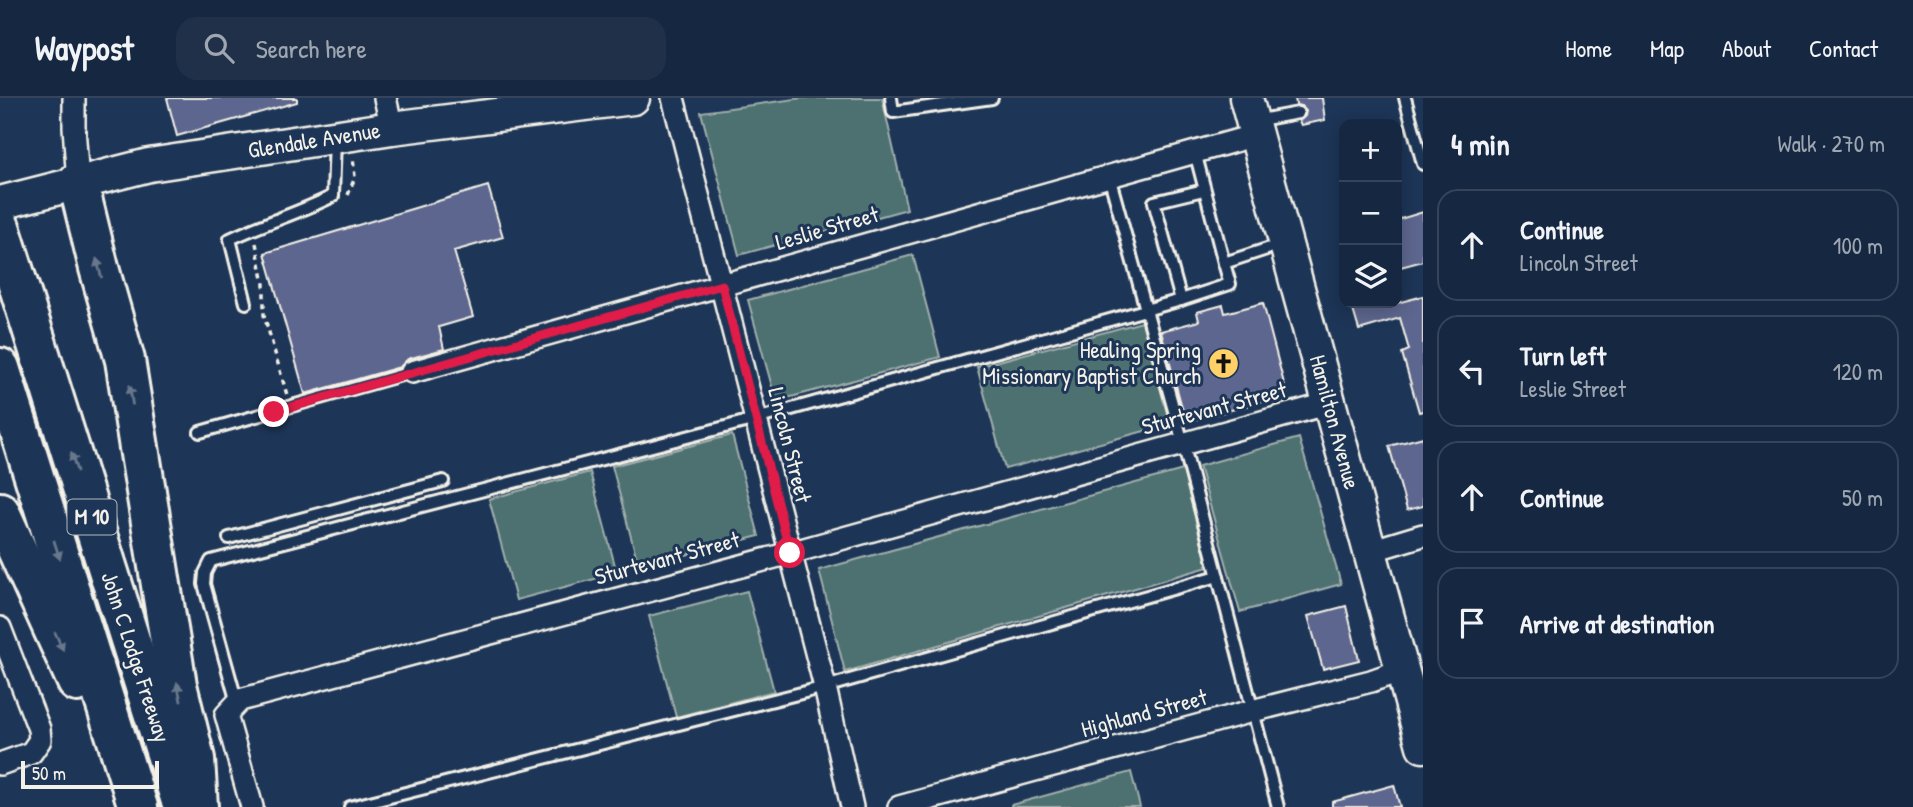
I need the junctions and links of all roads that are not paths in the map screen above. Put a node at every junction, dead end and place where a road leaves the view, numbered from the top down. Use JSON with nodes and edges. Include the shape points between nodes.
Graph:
{"nodes":[{"id":1,"x":74,"y":98,"type":"edge"},
{"id":2,"x":633,"y":98,"type":"edge"},
{"id":3,"x":673,"y":98,"type":"edge"},
{"id":4,"x":891,"y":98,"type":"edge"},
{"id":5,"x":992,"y":98,"type":"edge"},
{"id":6,"x":1405,"y":98,"type":"edge"},
{"id":7,"x":388,"y":113,"type":"edge"},
{"id":8,"x":1297,"y":113,"type":"dead end"},
{"id":9,"x":1252,"y":118,"type":"edge"},
{"id":10,"x":344,"y":146,"type":"junction"},
{"id":11,"x":1195,"y":152,"type":"junction"},
{"id":12,"x":1423,"y":164,"type":"edge"},
{"id":13,"x":1109,"y":176,"type":"junction"},
{"id":14,"x":78,"y":182,"type":"junction"},
{"id":15,"x":1204,"y":190,"type":"junction"},
{"id":16,"x":0,"y":203,"type":"edge"},
{"id":17,"x":0,"y":227,"type":"edge"},
{"id":18,"x":1286,"y":243,"type":"junction"},
{"id":19,"x":1224,"y":263,"type":"junction"},
{"id":20,"x":722,"y":285,"type":"junction"},
{"id":21,"x":1181,"y":300,"type":"junction"},
{"id":22,"x":246,"y":303,"type":"dead end"},
{"id":23,"x":1146,"y":310,"type":"junction"},
{"id":24,"x":0,"y":368,"type":"edge"},
{"id":25,"x":412,"y":372,"type":"joint"},
{"id":26,"x":1330,"y":403,"type":"junction"},
{"id":27,"x":756,"y":419,"type":"junction"},
{"id":28,"x":200,"y":432,"type":"dead end"},
{"id":29,"x":1182,"y":443,"type":"junction"},
{"id":30,"x":443,"y":481,"type":"dead end"},
{"id":31,"x":346,"y":502,"type":"junction"},
{"id":32,"x":0,"y":512,"type":"edge"},
{"id":33,"x":352,"y":524,"type":"junction"},
{"id":34,"x":1423,"y":536,"type":"edge"},
{"id":35,"x":229,"y":538,"type":"dead end"},
{"id":36,"x":1370,"y":551,"type":"junction"},
{"id":37,"x":790,"y":553,"type":"junction"},
{"id":38,"x":1218,"y":576,"type":"junction"},
{"id":39,"x":0,"y":628,"type":"edge"},
{"id":40,"x":1402,"y":670,"type":"junction"},
{"id":41,"x":825,"y":687,"type":"junction"},
{"id":42,"x":231,"y":709,"type":"junction"},
{"id":43,"x":1252,"y":711,"type":"junction"},
{"id":44,"x":1422,"y":738,"type":"edge"},
{"id":45,"x":122,"y":756,"type":"junction"},
{"id":46,"x":0,"y":764,"type":"edge"},
{"id":47,"x":138,"y":807,"type":"edge"},
{"id":48,"x":183,"y":807,"type":"edge"},
{"id":49,"x":198,"y":807,"type":"edge"},
{"id":50,"x":252,"y":807,"type":"edge"},
{"id":51,"x":350,"y":807,"type":"edge"},
{"id":52,"x":852,"y":807,"type":"edge"},
{"id":53,"x":899,"y":807,"type":"edge"},
{"id":54,"x":1278,"y":807,"type":"edge"}],
"edges":[{"from":1,"to":14,"type":"street"},
{"from":2,"to":7,"type":"street","name":"Glendale Avenue"},
{"from":3,"to":20,"type":"street","name":"Lincoln Street"},
{"from":4,"to":5,"type":"lane","via":[[893,112]]},
{"from":6,"to":12,"type":"lane"},
{"from":7,"to":10,"type":"street","name":"Glendale Avenue"},
{"from":8,"to":9,"type":"lane"},
{"from":9,"to":11,"type":"street","name":"Leslie Street"},
{"from":9,"to":18,"type":"street","name":"Hamilton Avenue"},
{"from":10,"to":14,"type":"street","name":"Glendale Avenue","via":[[149,165]]},
{"from":10,"to":22,"type":"lane","via":[[333,196],[230,239]]},
{"from":11,"to":13,"type":"street","name":"Leslie Street"},
{"from":11,"to":15,"type":"lane"},
{"from":13,"to":20,"type":"street","name":"Leslie Street"},
{"from":13,"to":23,"type":"lane"},
{"from":14,"to":16,"type":"street","name":"Glendale Avenue"},
{"from":49,"to":14,"type":"highway","one_way":true,"via":[[195,759],[177,685],[125,360]]},
{"from":15,"to":19,"type":"lane"},
{"from":15,"to":21,"type":"lane","via":[[1154,202]]},
{"from":48,"to":17,"type":"highway","name":"John C Lodge Freeway","number":"M 10","one_way":true},
{"from":18,"to":19,"type":"lane"},
{"from":18,"to":26,"type":"street","name":"Hamilton Avenue"},
{"from":19,"to":21,"type":"lane","via":[[1230,284]]},
{"from":20,"to":25,"type":"street","name":"Leslie Street"},
{"from":20,"to":27,"type":"street","name":"Lincoln Street"},
{"from":21,"to":23,"type":"lane"},
{"from":23,"to":27,"type":"lane"},
{"from":23,"to":29,"type":"lane"},
{"from":24,"to":45,"type":"highway","name":"John C Lodge Freeway","number":"M 10","one_way":true},
{"from":25,"to":28,"type":"lane"},
{"from":26,"to":29,"type":"street","name":"Sturtevant Street"},
{"from":26,"to":36,"type":"street","name":"Hamilton Avenue"},
{"from":27,"to":33,"type":"lane"},
{"from":27,"to":37,"type":"street","name":"Lincoln Street"},
{"from":29,"to":37,"type":"street","name":"Sturtevant Street"},
{"from":29,"to":38,"type":"lane"},
{"from":30,"to":31,"type":"lane"},
{"from":31,"to":33,"type":"lane"},
{"from":31,"to":35,"type":"lane"},
{"from":32,"to":45,"type":"highway","one_way":true,"via":[[94,718]]},
{"from":33,"to":42,"type":"lane","via":[[211,561],[204,584]]},
{"from":34,"to":36,"type":"street"},
{"from":36,"to":40,"type":"street","name":"Hamilton Avenue"},
{"from":37,"to":41,"type":"street","name":"Lincoln Street"},
{"from":37,"to":42,"type":"street","name":"Sturtevant Street","via":[[240,700]]},
{"from":38,"to":41,"type":"lane"},
{"from":38,"to":43,"type":"lane"},
{"from":39,"to":46,"type":"street","via":[[40,740],[23,757]]},
{"from":40,"to":43,"type":"street","name":"Highland Street"},
{"from":40,"to":44,"type":"street","name":"Hamilton Avenue"},
{"from":41,"to":51,"type":"lane"},
{"from":41,"to":52,"type":"street","name":"Lincoln Street"},
{"from":42,"to":50,"type":"street"},
{"from":43,"to":53,"type":"street","name":"Highland Street"},
{"from":43,"to":54,"type":"lane"},
{"from":45,"to":47,"type":"highway","name":"John C Lodge Freeway","number":"M 10"}]}
